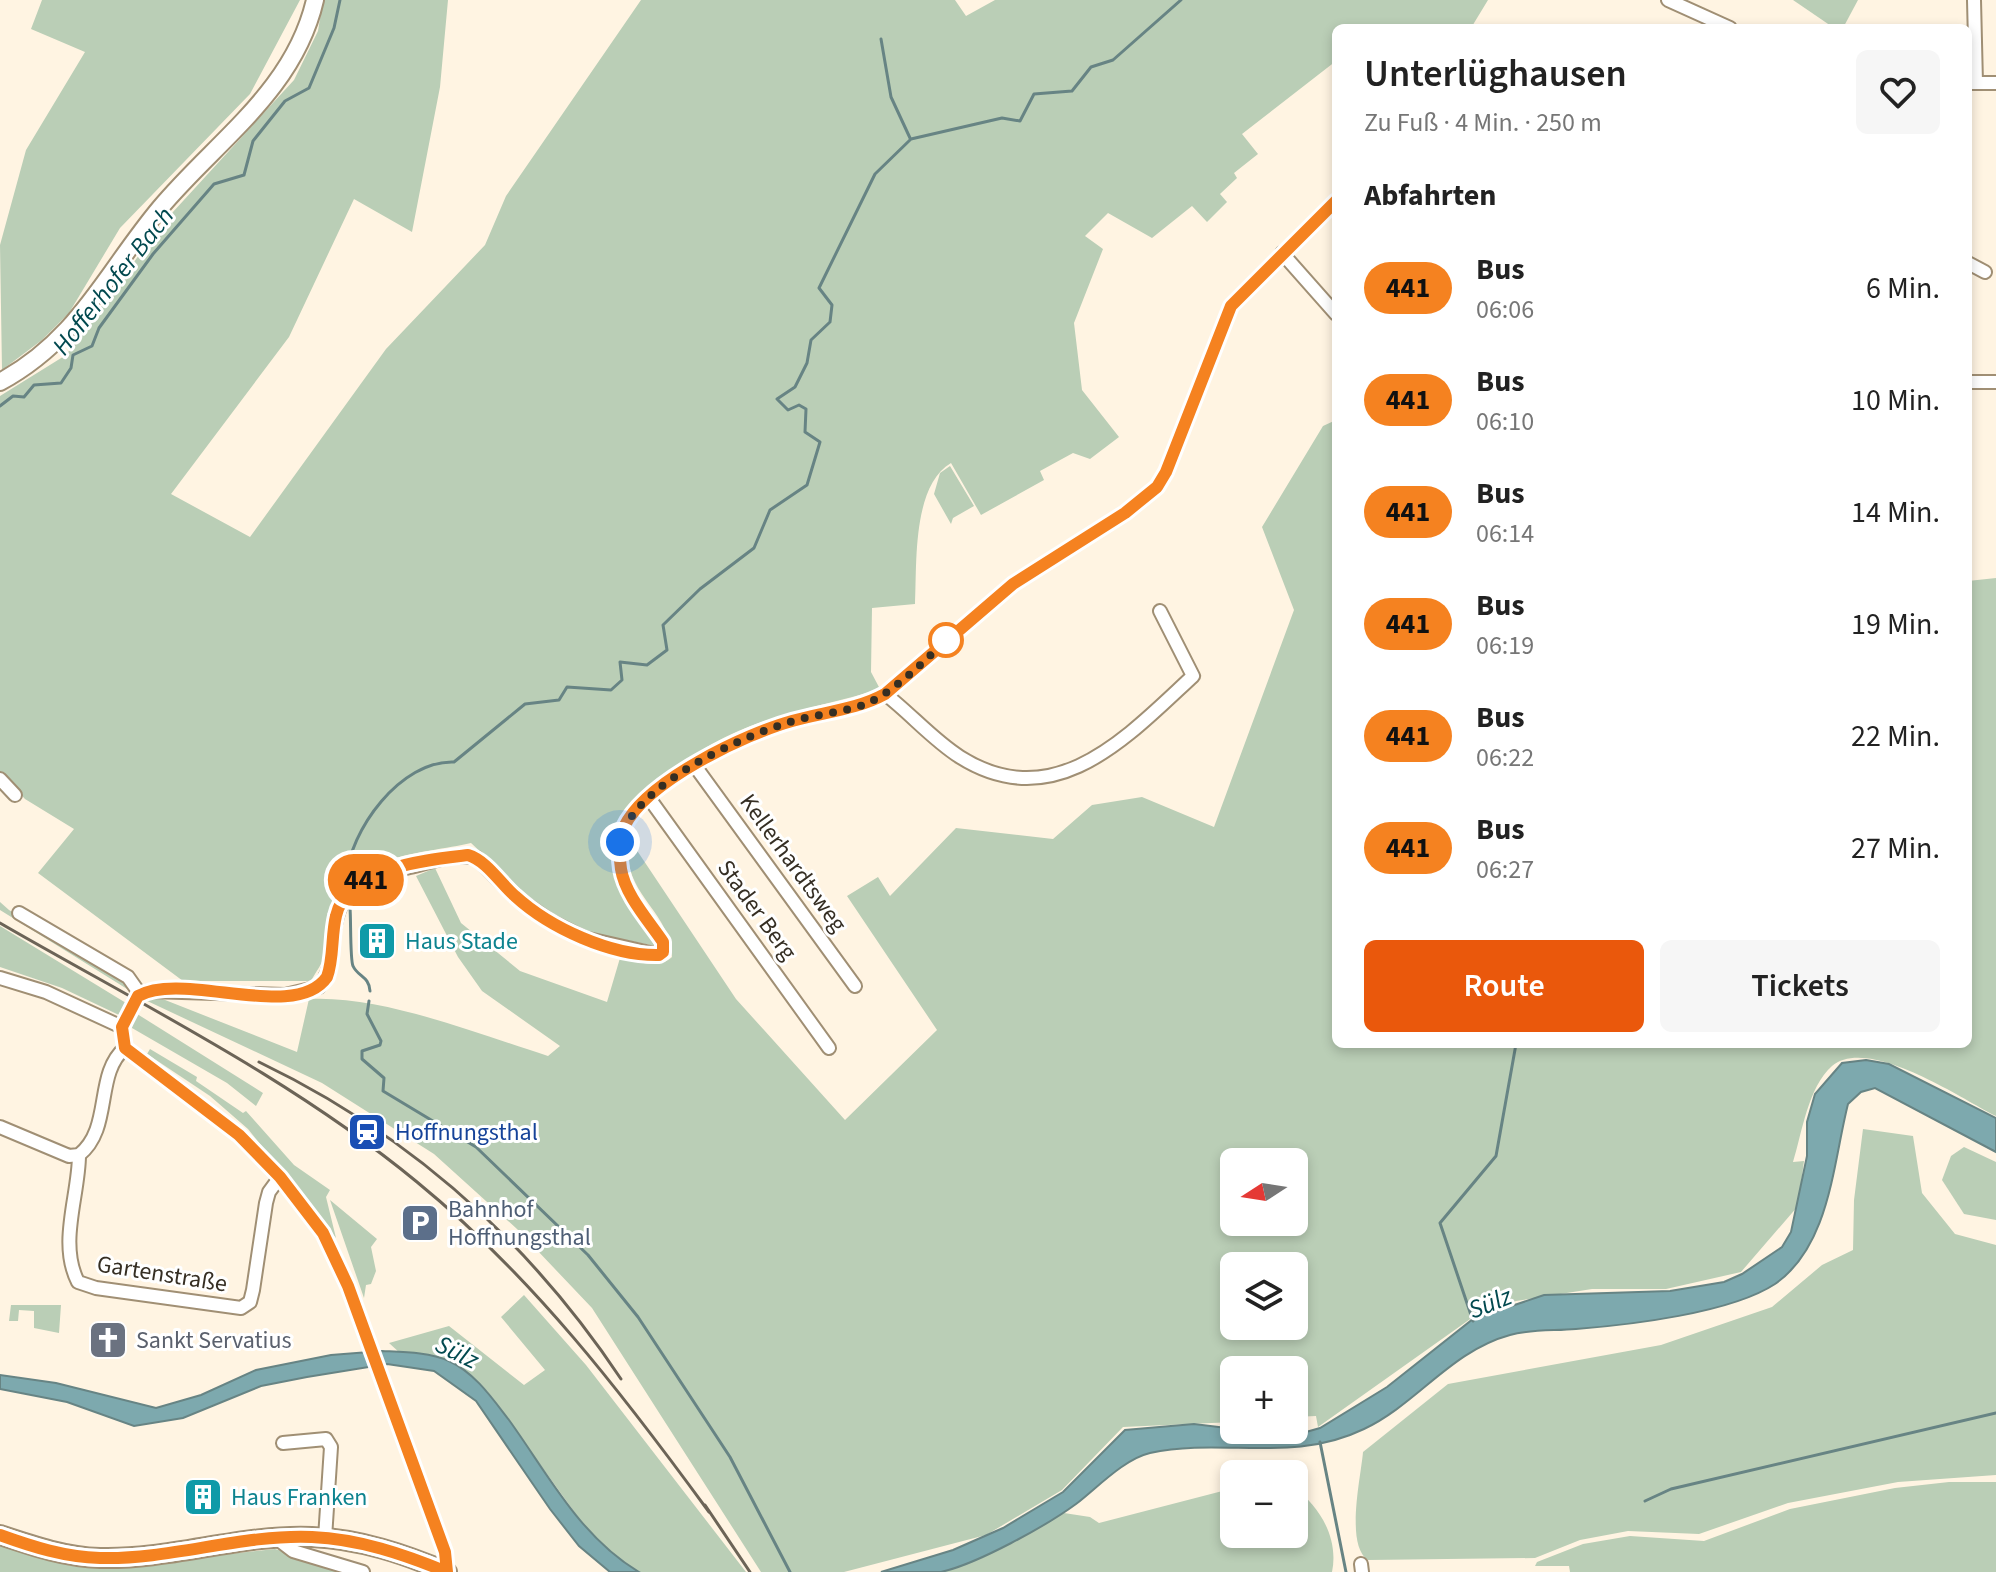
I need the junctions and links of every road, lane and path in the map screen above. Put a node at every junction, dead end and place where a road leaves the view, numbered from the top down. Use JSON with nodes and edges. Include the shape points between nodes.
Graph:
{"nodes":[{"id":1,"x":315,"y":0,"type":"edge"},
{"id":2,"x":1668,"y":0,"type":"edge"},
{"id":3,"x":1974,"y":0,"type":"edge"},
{"id":4,"x":1721,"y":24,"type":"edge"},
{"id":5,"x":1972,"y":83,"type":"edge"},
{"id":6,"x":1996,"y":83,"type":"edge"},
{"id":7,"x":1332,"y":205,"type":"edge"},
{"id":8,"x":1282,"y":253,"type":"junction"},
{"id":9,"x":1972,"y":265,"type":"edge"},
{"id":10,"x":1985,"y":272,"type":"dead end"},
{"id":11,"x":1332,"y":309,"type":"edge"},
{"id":12,"x":0,"y":382,"type":"edge"},
{"id":13,"x":1972,"y":382,"type":"edge"},
{"id":14,"x":1996,"y":382,"type":"edge"},
{"id":15,"x":1160,"y":611,"type":"dead end"},
{"id":16,"x":885,"y":694,"type":"junction"},
{"id":17,"x":695,"y":766,"type":"junction"},
{"id":18,"x":0,"y":779,"type":"edge"},
{"id":19,"x":15,"y":795,"type":"dead end"},
{"id":20,"x":649,"y":798,"type":"junction"},
{"id":21,"x":19,"y":913,"type":"dead end"},
{"id":22,"x":0,"y":978,"type":"edge"},
{"id":23,"x":855,"y":986,"type":"dead end"},
{"id":24,"x":140,"y":994,"type":"junction"},
{"id":25,"x":122,"y":1027,"type":"junction"},
{"id":26,"x":125,"y":1048,"type":"junction"},
{"id":27,"x":829,"y":1048,"type":"dead end"},
{"id":28,"x":0,"y":1127,"type":"edge"},
{"id":29,"x":79,"y":1155,"type":"junction"},
{"id":30,"x":280,"y":1177,"type":"junction"},
{"id":31,"x":283,"y":1443,"type":"dead end"},
{"id":32,"x":0,"y":1535,"type":"edge"},
{"id":33,"x":276,"y":1538,"type":"junction"},
{"id":34,"x":325,"y":1538,"type":"junction"},
{"id":35,"x":363,"y":1572,"type":"edge"},
{"id":36,"x":447,"y":1572,"type":"edge"}],
"edges":[{"from":1,"to":12,"type":"street","via":[[294,58],[265,98],[163,205],[69,332]]},
{"from":2,"to":4,"type":"street"},
{"from":3,"to":5,"type":"street"},
{"from":5,"to":6,"type":"street"},
{"from":7,"to":8,"type":"street"},
{"from":8,"to":11,"type":"street"},
{"from":8,"to":16,"type":"street","via":[[1231,306],[1157,487],[1013,584]]},
{"from":9,"to":10,"type":"street"},
{"from":13,"to":14,"type":"street"},
{"from":15,"to":16,"type":"street","via":[[1193,676],[1111,747],[1067,774],[1022,777],[978,767]]},
{"from":16,"to":17,"type":"street","via":[[734,742]]},
{"from":17,"to":20,"type":"street"},
{"from":17,"to":23,"type":"street","name":"Kellerhardtsweg"},
{"from":18,"to":19,"type":"street"},
{"from":20,"to":24,"type":"street","via":[[623,829],[621,867],[663,942],[659,955],[584,938],[552,922],[468,855],[392,871],[351,889],[336,915],[327,977],[310,992]]},
{"from":20,"to":27,"type":"street","name":"Stader Berg"},
{"from":21,"to":24,"type":"street","via":[[128,977]]},
{"from":22,"to":25,"type":"street","via":[[46,992]]},
{"from":24,"to":25,"type":"street"},
{"from":25,"to":26,"type":"street"},
{"from":26,"to":29,"type":"street","via":[[114,1060],[95,1138]]},
{"from":26,"to":30,"type":"street","via":[[201,1103]]},
{"from":28,"to":29,"type":"street","via":[[69,1156]]},
{"from":29,"to":30,"type":"street","name":"Gartenstraße","via":[[71,1214],[78,1282],[247,1306],[266,1203]]},
{"from":30,"to":36,"type":"street","via":[[333,1251],[445,1552]]},
{"from":31,"to":34,"type":"street","via":[[326,1439],[331,1447]]},
{"from":32,"to":33,"type":"main road","via":[[51,1552],[102,1558]]},
{"from":33,"to":34,"type":"main road"},
{"from":33,"to":35,"type":"street","via":[[293,1551]]},
{"from":34,"to":36,"type":"main road","via":[[390,1550]]}]}
